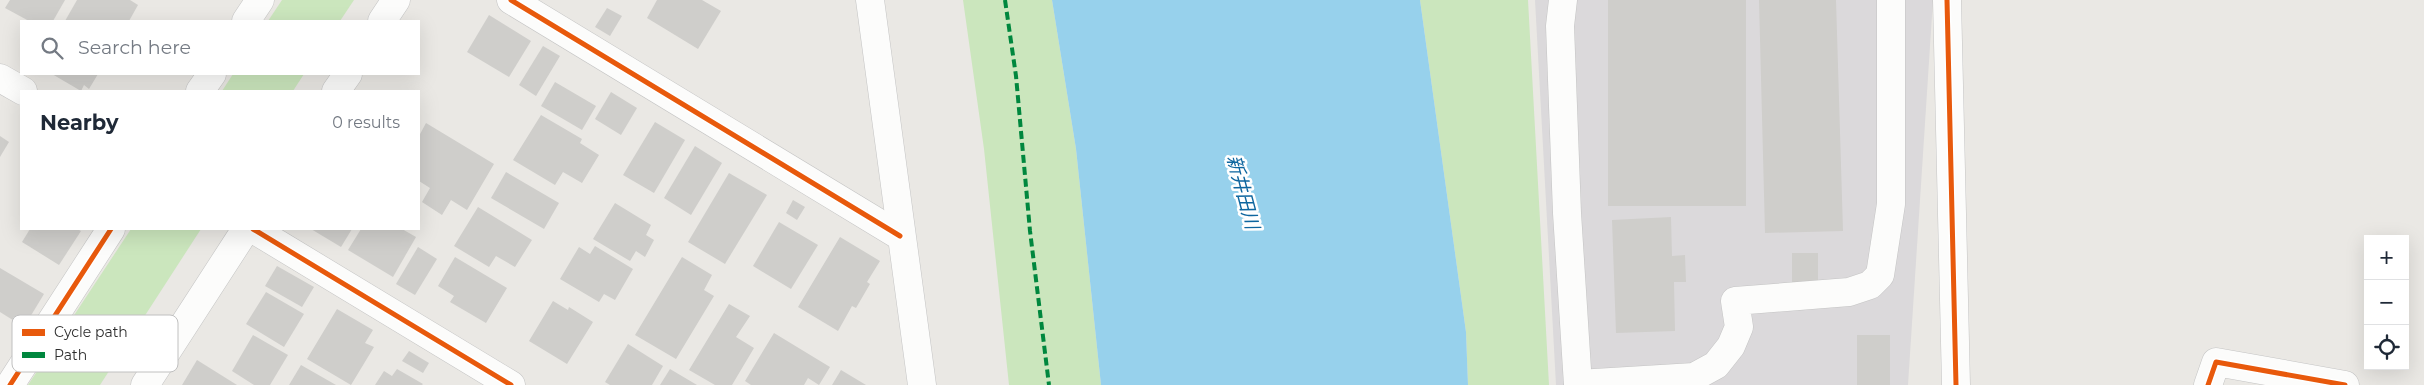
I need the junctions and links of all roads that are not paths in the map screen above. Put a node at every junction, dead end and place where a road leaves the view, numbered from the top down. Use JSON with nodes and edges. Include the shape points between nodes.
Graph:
{"nodes":[{"id":1,"x":260,"y":0,"type":"edge"},
{"id":2,"x":396,"y":0,"type":"edge"},
{"id":3,"x":511,"y":0,"type":"edge"},
{"id":4,"x":870,"y":0,"type":"edge"},
{"id":5,"x":1564,"y":0,"type":"edge"},
{"id":6,"x":1891,"y":0,"type":"edge"},
{"id":7,"x":1948,"y":0,"type":"edge"},
{"id":8,"x":247,"y":20,"type":"edge"},
{"id":9,"x":383,"y":20,"type":"edge"},
{"id":10,"x":211,"y":75,"type":"edge"},
{"id":11,"x":347,"y":75,"type":"edge"},
{"id":12,"x":0,"y":78,"type":"edge"},
{"id":13,"x":21,"y":90,"type":"edge"},
{"id":14,"x":201,"y":90,"type":"edge"},
{"id":15,"x":337,"y":90,"type":"edge"},
{"id":16,"x":110,"y":230,"type":"edge"},
{"id":17,"x":245,"y":230,"type":"edge"},
{"id":18,"x":255,"y":230,"type":"edge"},
{"id":19,"x":900,"y":236,"type":"junction"},
{"id":20,"x":55,"y":315,"type":"edge"},
{"id":21,"x":178,"y":333,"type":"edge"},
{"id":22,"x":18,"y":372,"type":"edge"},
{"id":23,"x":152,"y":372,"type":"edge"},
{"id":24,"x":10,"y":385,"type":"edge"},
{"id":25,"x":144,"y":385,"type":"edge"},
{"id":26,"x":511,"y":385,"type":"edge"},
{"id":27,"x":922,"y":385,"type":"edge"},
{"id":28,"x":1578,"y":385,"type":"edge"},
{"id":29,"x":1956,"y":385,"type":"edge"},
{"id":30,"x":2208,"y":385,"type":"edge"},
{"id":31,"x":2345,"y":385,"type":"edge"}],
"edges":[{"from":1,"to":8,"type":"street"},
{"from":2,"to":9,"type":"street"},
{"from":3,"to":19,"type":"street"},
{"from":4,"to":19,"type":"street"},
{"from":5,"to":28,"type":"street","via":[[1560,26]]},
{"from":6,"to":28,"type":"street","via":[[1891,204],[1880,275],[1870,285],[1849,292],[1736,301],[1739,327],[1732,346],[1716,365],[1694,377]]},
{"from":7,"to":29,"type":"street"},
{"from":10,"to":14,"type":"street"},
{"from":11,"to":15,"type":"street"},
{"from":12,"to":13,"type":"street"},
{"from":16,"to":20,"type":"street"},
{"from":17,"to":21,"type":"street"},
{"from":18,"to":26,"type":"street"},
{"from":19,"to":27,"type":"street"},
{"from":22,"to":24,"type":"street"},
{"from":23,"to":25,"type":"street"},
{"from":30,"to":31,"type":"street","via":[[2216,362]]}]}
